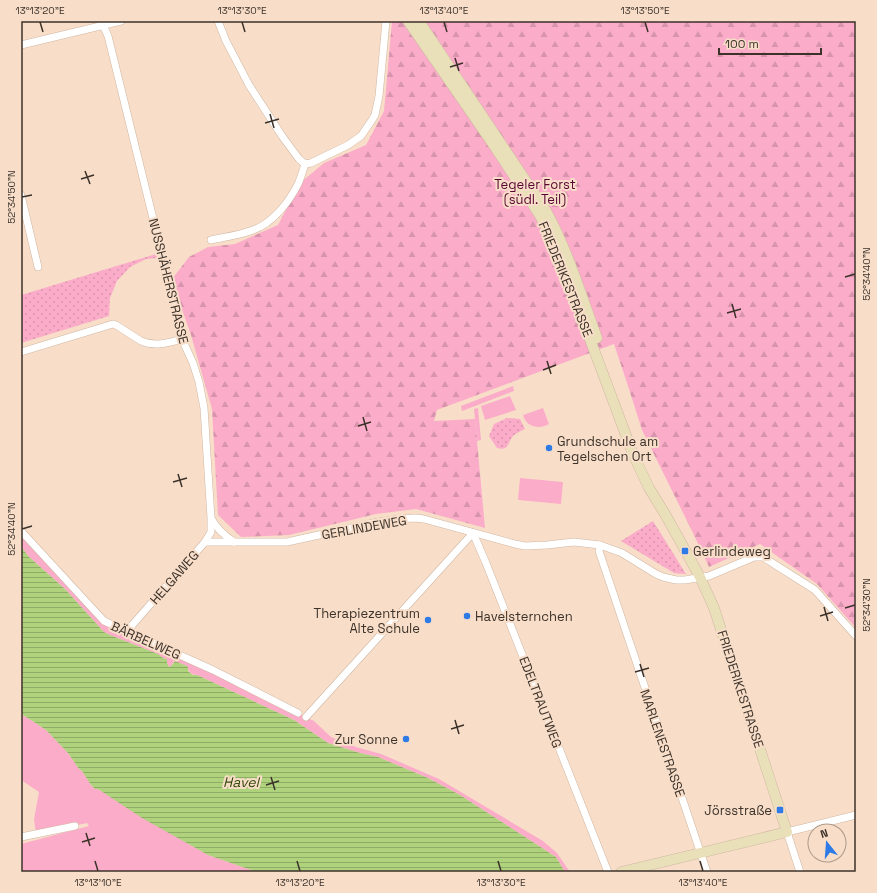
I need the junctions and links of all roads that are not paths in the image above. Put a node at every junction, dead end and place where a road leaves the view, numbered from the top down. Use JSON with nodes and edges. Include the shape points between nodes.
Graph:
{"nodes":[{"id":1,"x":121,"y":21,"type":"edge"},
{"id":2,"x":218,"y":21,"type":"edge"},
{"id":3,"x":386,"y":21,"type":"edge"},
{"id":4,"x":408,"y":21,"type":"edge"},
{"id":5,"x":419,"y":21,"type":"edge"},
{"id":6,"x":102,"y":23,"type":"edge"},
{"id":7,"x":21,"y":45,"type":"edge"},
{"id":8,"x":305,"y":164,"type":"junction"},
{"id":9,"x":21,"y":195,"type":"edge"},
{"id":10,"x":211,"y":240,"type":"dead end"},
{"id":11,"x":38,"y":267,"type":"dead end"},
{"id":12,"x":182,"y":340,"type":"junction"},
{"id":13,"x":21,"y":352,"type":"edge"},
{"id":14,"x":665,"y":514,"type":"junction"},
{"id":15,"x":211,"y":518,"type":"junction"},
{"id":16,"x":21,"y":531,"type":"edge"},
{"id":17,"x":473,"y":533,"type":"junction"},
{"id":18,"x":205,"y":542,"type":"junction"},
{"id":19,"x":234,"y":542,"type":"junction"},
{"id":20,"x":600,"y":545,"type":"junction"},
{"id":21,"x":700,"y":577,"type":"junction"},
{"id":22,"x":127,"y":631,"type":"junction"},
{"id":23,"x":856,"y":636,"type":"edge"},
{"id":24,"x":298,"y":713,"type":"dead end"},
{"id":25,"x":306,"y":717,"type":"dead end"},
{"id":26,"x":856,"y":815,"type":"edge"},
{"id":27,"x":75,"y":826,"type":"dead end"},
{"id":28,"x":787,"y":832,"type":"junction"},
{"id":29,"x":21,"y":837,"type":"edge"},
{"id":30,"x":700,"y":853,"type":"junction"},
{"id":31,"x":608,"y":872,"type":"edge"},
{"id":32,"x":621,"y":872,"type":"edge"},
{"id":33,"x":706,"y":872,"type":"edge"},
{"id":34,"x":800,"y":872,"type":"edge"}],
"edges":[{"from":1,"to":6,"type":"street"},
{"from":2,"to":8,"type":"street","via":[[249,85],[282,136]]},
{"from":3,"to":8,"type":"street","via":[[379,96],[372,120],[361,136],[348,145]]},
{"from":4,"to":14,"type":"street","name":"FRIEDERIKESTRASSE","via":[[495,147],[548,231],[633,454]]},
{"from":5,"to":14,"type":"street","name":"FRIEDERIKESTRASSE","via":[[556,228]]},
{"from":6,"to":7,"type":"street"},
{"from":6,"to":12,"type":"street","name":"NUSSHÄHERSTRASSE","via":[[108,36],[166,275],[176,306]]},
{"from":8,"to":10,"type":"street","via":[[298,184],[273,218],[253,230]]},
{"from":9,"to":11,"type":"street"},
{"from":12,"to":13,"type":"street","via":[[152,344],[141,341],[113,324]]},
{"from":12,"to":15,"type":"street","name":"NUSSHÄHERSTRASSE","via":[[193,363],[204,408]]},
{"from":14,"to":21,"type":"street","name":"FRIEDERIKESTRASSE"},
{"from":15,"to":18,"type":"street","name":"HELGAWEG","via":[[211,532]]},
{"from":15,"to":19,"type":"street"},
{"from":16,"to":22,"type":"street","name":"BÄRBELWEG","via":[[104,621]]},
{"from":17,"to":19,"type":"street","name":"GERLINDEWEG","via":[[415,518],[378,522],[287,542]]},
{"from":17,"to":20,"type":"street","name":"GERLINDEWEG","via":[[524,546],[574,542]]},
{"from":17,"to":25,"type":"street"},
{"from":17,"to":31,"type":"street","name":"EDELTRAUTWEG"},
{"from":18,"to":19,"type":"street","name":"GERLINDEWEG"},
{"from":18,"to":22,"type":"street","name":"HELGAWEG"},
{"from":20,"to":21,"type":"street","name":"GERLINDEWEG","via":[[622,553],[663,577],[684,580]]},
{"from":20,"to":30,"type":"street","name":"MARLENESTRASSE","via":[[599,550]]},
{"from":21,"to":23,"type":"street","name":"GERLINDEWEG","via":[[709,576],[754,557],[763,557],[815,590]]},
{"from":21,"to":28,"type":"street","name":"FRIEDERIKESTRASSE","via":[[714,608]]},
{"from":22,"to":24,"type":"street","name":"BÄRBELWEG","via":[[216,671]]},
{"from":26,"to":28,"type":"street"},
{"from":27,"to":29,"type":"street"},
{"from":28,"to":30,"type":"street"},
{"from":28,"to":34,"type":"street","name":"FRIEDERIKESTRASSE"},
{"from":30,"to":32,"type":"street"},
{"from":30,"to":33,"type":"street","name":"MARLENESTRASSE"}]}
